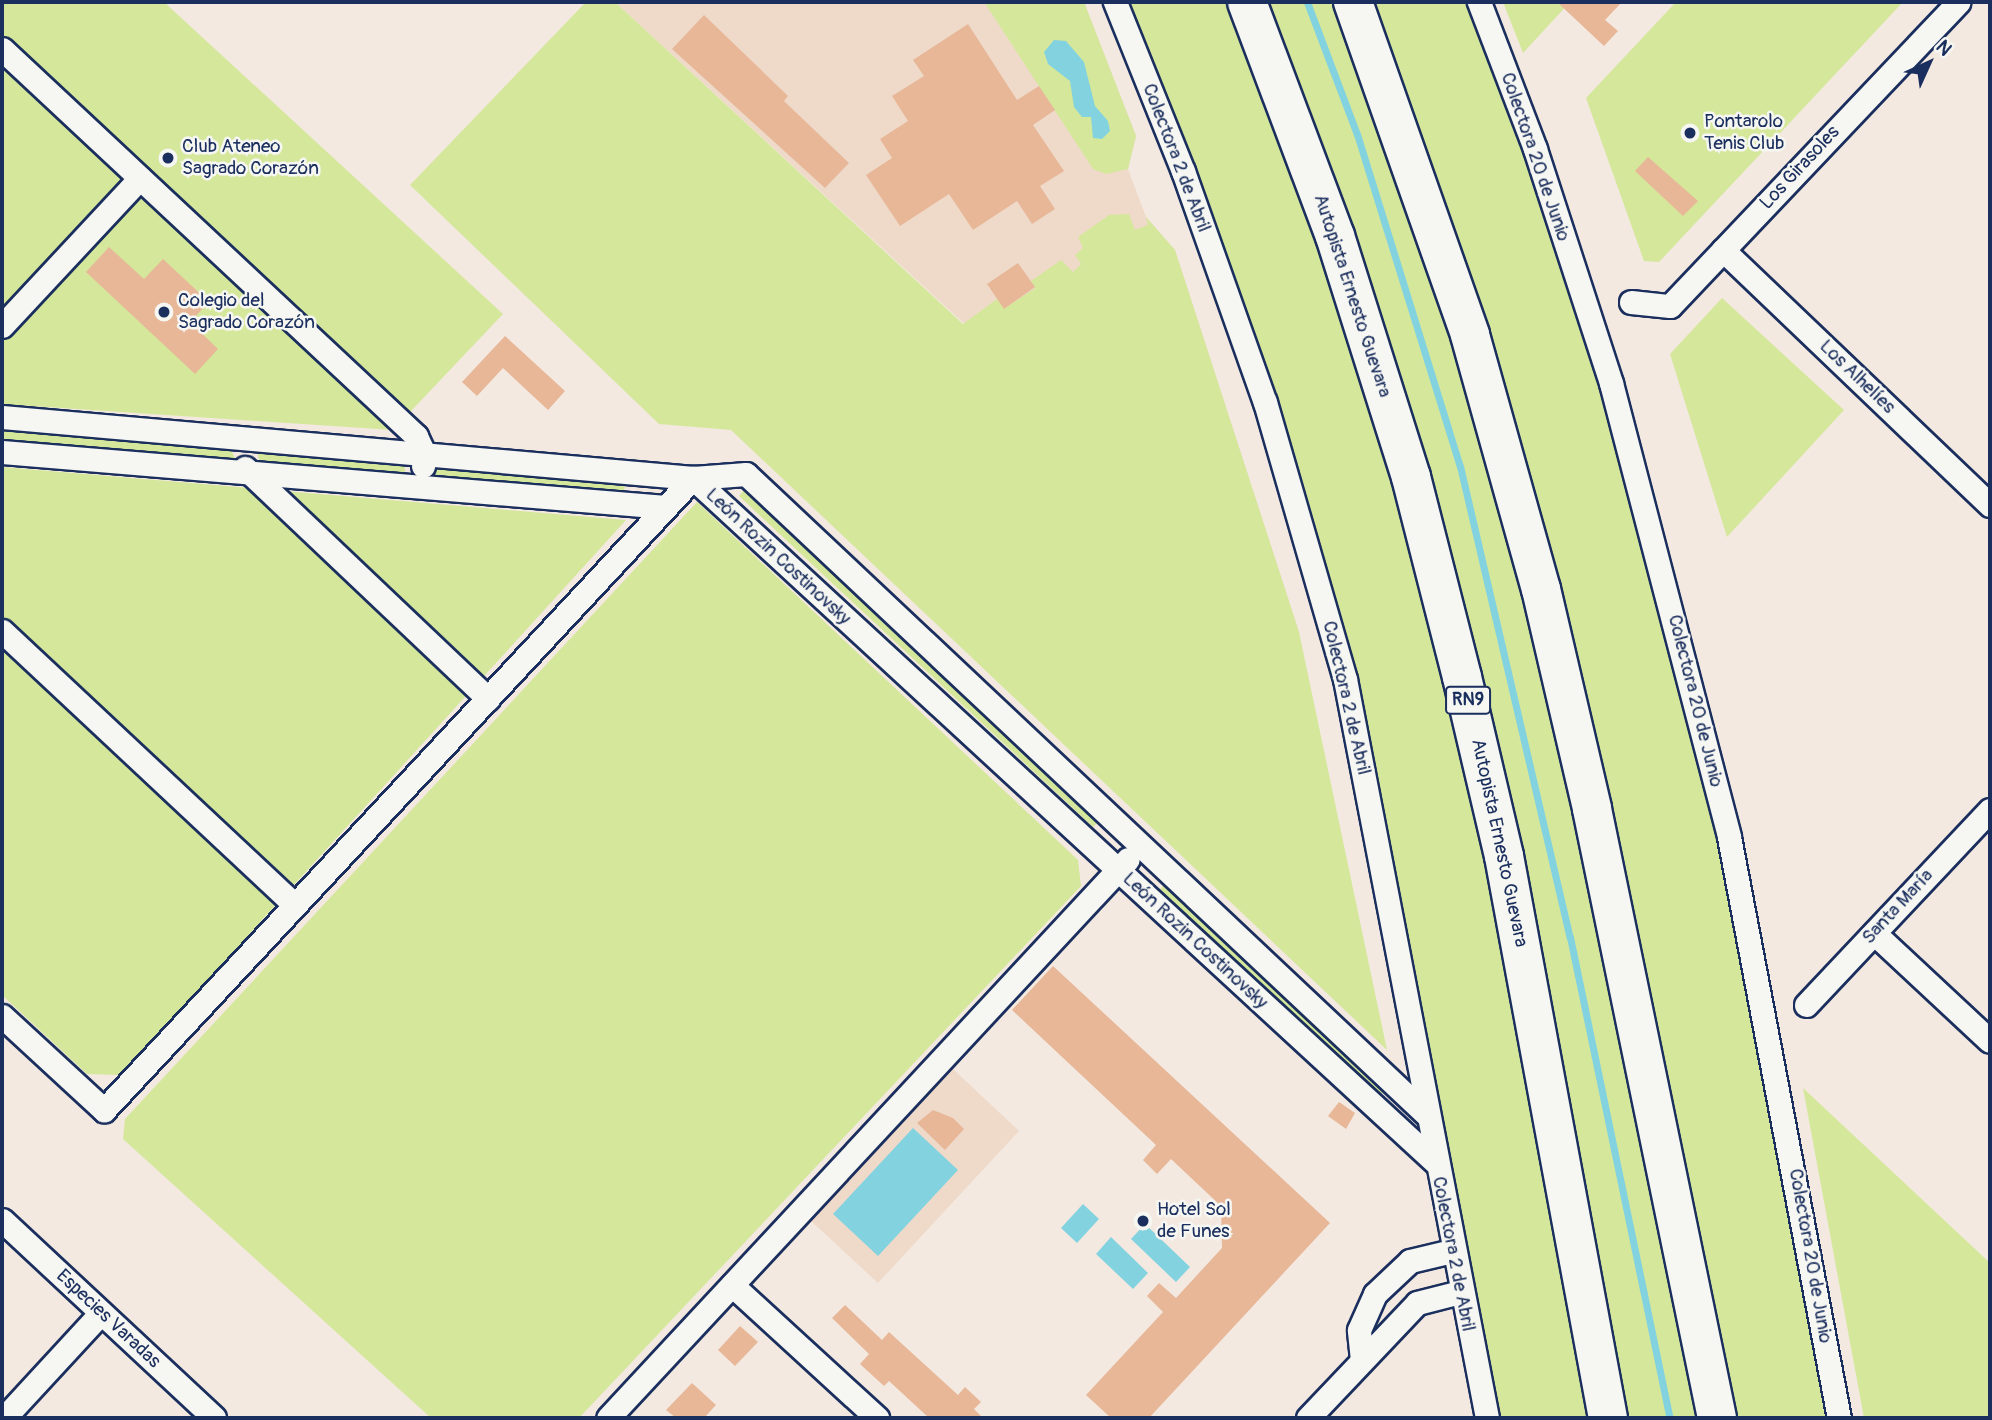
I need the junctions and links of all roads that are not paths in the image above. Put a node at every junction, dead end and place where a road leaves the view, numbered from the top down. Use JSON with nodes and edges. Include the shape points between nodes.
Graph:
{"nodes":[{"id":1,"x":1115,"y":2,"type":"edge"},
{"id":2,"x":1247,"y":2,"type":"edge"},
{"id":3,"x":1353,"y":2,"type":"edge"},
{"id":4,"x":1479,"y":2,"type":"edge"},
{"id":5,"x":1958,"y":2,"type":"edge"},
{"id":6,"x":2,"y":49,"type":"edge"},
{"id":7,"x":140,"y":178,"type":"junction"},
{"id":8,"x":1723,"y":250,"type":"junction"},
{"id":9,"x":1631,"y":302,"type":"dead end"},
{"id":10,"x":2,"y":327,"type":"edge"},
{"id":11,"x":2,"y":417,"type":"edge"},
{"id":12,"x":250,"y":439,"type":"junction"},
{"id":13,"x":2,"y":452,"type":"edge"},
{"id":14,"x":425,"y":455,"type":"junction"},
{"id":15,"x":245,"y":472,"type":"junction"},
{"id":16,"x":693,"y":478,"type":"junction"},
{"id":17,"x":420,"y":486,"type":"junction"},
{"id":18,"x":1990,"y":505,"type":"edge"},
{"id":19,"x":666,"y":507,"type":"junction"},
{"id":20,"x":2,"y":631,"type":"edge"},
{"id":21,"x":488,"y":699,"type":"junction"},
{"id":22,"x":1990,"y":810,"type":"edge"},
{"id":23,"x":1141,"y":845,"type":"junction"},
{"id":24,"x":1118,"y":870,"type":"junction"},
{"id":25,"x":295,"y":905,"type":"junction"},
{"id":26,"x":1874,"y":933,"type":"junction"},
{"id":27,"x":1806,"y":1005,"type":"dead end"},
{"id":28,"x":2,"y":1016,"type":"edge"},
{"id":29,"x":1990,"y":1041,"type":"edge"},
{"id":30,"x":1426,"y":1114,"type":"junction"},
{"id":31,"x":1435,"y":1161,"type":"junction"},
{"id":32,"x":2,"y":1220,"type":"edge"},
{"id":33,"x":1452,"y":1251,"type":"junction"},
{"id":34,"x":732,"y":1284,"type":"junction"},
{"id":35,"x":1460,"y":1292,"type":"junction"},
{"id":36,"x":102,"y":1313,"type":"junction"},
{"id":37,"x":1362,"y":1360,"type":"junction"},
{"id":38,"x":4,"y":1418,"type":"edge"},
{"id":39,"x":214,"y":1418,"type":"edge"},
{"id":40,"x":608,"y":1418,"type":"edge"},
{"id":41,"x":877,"y":1418,"type":"edge"},
{"id":42,"x":1308,"y":1418,"type":"edge"},
{"id":43,"x":1487,"y":1418,"type":"edge"},
{"id":44,"x":1608,"y":1418,"type":"edge"},
{"id":45,"x":1717,"y":1418,"type":"edge"},
{"id":46,"x":1839,"y":1418,"type":"edge"}],
"edges":[{"from":1,"to":30,"type":"street","name":"Colectora 2 de Abril","via":[[1183,171],[1265,401],[1345,679]]},
{"from":2,"to":44,"type":"highway","name":"Autopista Ernesto Guevara","number":"RN9","via":[[1335,236],[1411,477],[1462,677],[1504,856]]},
{"from":3,"to":45,"type":"highway","via":[[1471,335],[1541,589],[1592,809]]},
{"from":4,"to":46,"type":"street","name":"Colectora 20 de Junio","via":[[1535,149],[1611,383],[1719,797],[1774,1061]]},
{"from":5,"to":8,"type":"street","name":"Los Girasoles"},
{"from":6,"to":7,"type":"street"},
{"from":7,"to":10,"type":"street"},
{"from":7,"to":14,"type":"street","via":[[416,436]]},
{"from":8,"to":9,"type":"street","name":"Los Girasoles","via":[[1670,306]]},
{"from":8,"to":18,"type":"street","name":"Los Alhelíes"},
{"from":11,"to":12,"type":"street"},
{"from":12,"to":14,"type":"street"},
{"from":12,"to":15,"type":"street"},
{"from":13,"to":15,"type":"street"},
{"from":14,"to":16,"type":"street"},
{"from":14,"to":17,"type":"street"},
{"from":15,"to":17,"type":"street"},
{"from":15,"to":21,"type":"street"},
{"from":16,"to":19,"type":"street"},
{"from":16,"to":23,"type":"street","name":"León Rozin Costinovsky","via":[[746,474]]},
{"from":16,"to":24,"type":"street","name":"León Rozin Costinovsky"},
{"from":17,"to":19,"type":"street"},
{"from":19,"to":21,"type":"street"},
{"from":20,"to":25,"type":"street"},
{"from":21,"to":25,"type":"street"},
{"from":22,"to":26,"type":"street","name":"Santa María"},
{"from":23,"to":24,"type":"street"},
{"from":23,"to":30,"type":"street","name":"León Rozin Costinovsky"},
{"from":24,"to":31,"type":"street","name":"León Rozin Costinovsky"},
{"from":24,"to":34,"type":"street"},
{"from":25,"to":28,"type":"street","via":[[104,1110]]},
{"from":26,"to":27,"type":"street","name":"Santa María"},
{"from":26,"to":29,"type":"street"},
{"from":30,"to":31,"type":"street","name":"Colectora 2 de Abril"},
{"from":31,"to":33,"type":"street","name":"Colectora 2 de Abril"},
{"from":32,"to":36,"type":"street","name":"Especies Varadas"},
{"from":33,"to":35,"type":"street","name":"Colectora 2 de Abril"},
{"from":33,"to":37,"type":"street","via":[[1410,1261],[1368,1303],[1359,1330]]},
{"from":34,"to":40,"type":"street"},
{"from":34,"to":41,"type":"street"},
{"from":35,"to":37,"type":"street","via":[[1423,1299]]},
{"from":35,"to":43,"type":"street","name":"Colectora 2 de Abril"},
{"from":36,"to":38,"type":"street"},
{"from":36,"to":39,"type":"street","name":"Especies Varadas"},
{"from":37,"to":42,"type":"street"}]}
